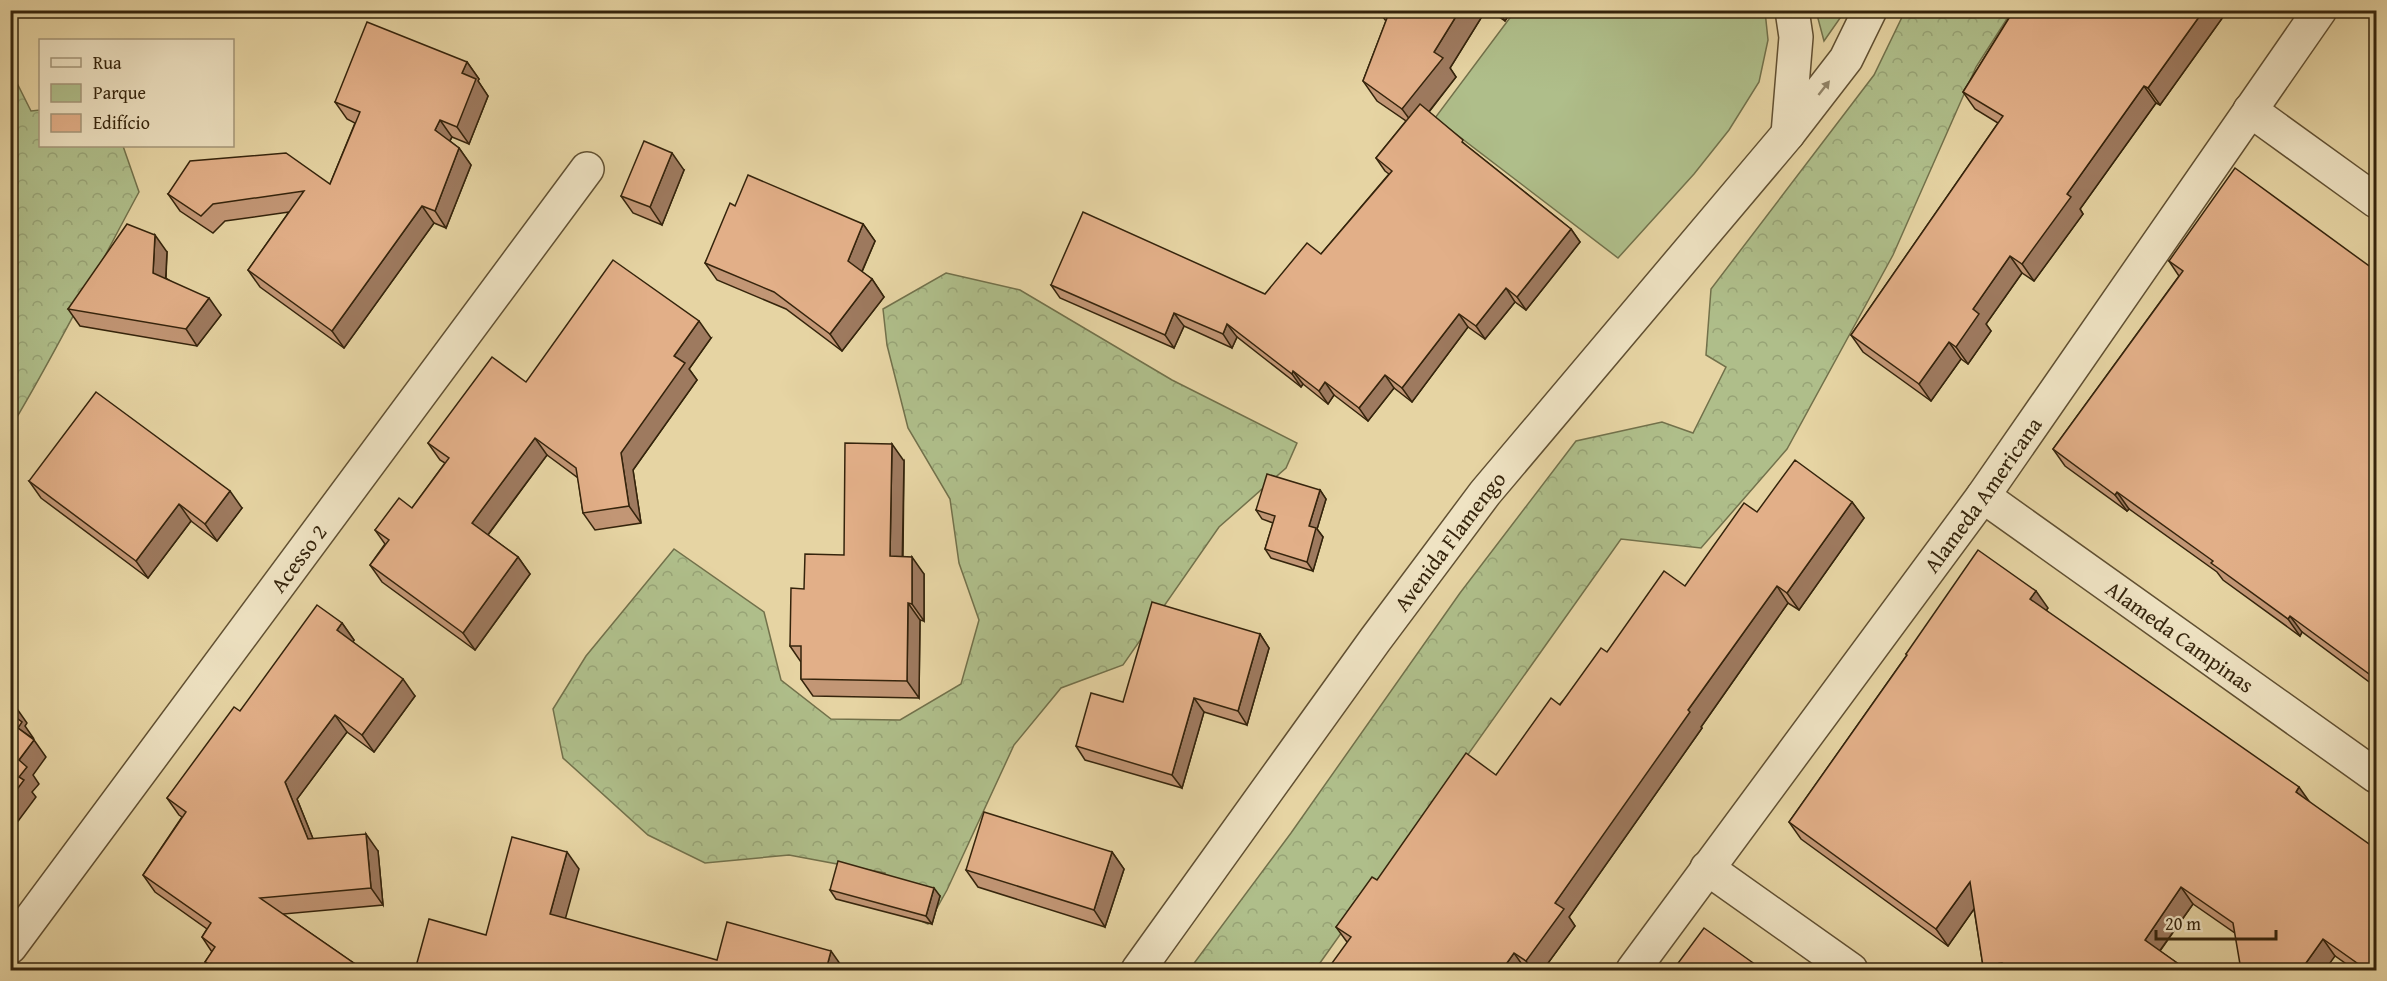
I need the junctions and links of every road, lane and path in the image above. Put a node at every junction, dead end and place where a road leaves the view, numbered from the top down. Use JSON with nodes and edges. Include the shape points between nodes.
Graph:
{"nodes":[{"id":1,"x":1792,"y":10,"type":"edge"},
{"id":2,"x":1870,"y":10,"type":"edge"},
{"id":3,"x":2320,"y":10,"type":"edge"},
{"id":4,"x":2250,"y":110,"type":"junction"},
{"id":5,"x":1788,"y":134,"type":"junction"},
{"id":6,"x":587,"y":169,"type":"dead end"},
{"id":7,"x":2376,"y":201,"type":"edge"},
{"id":8,"x":1983,"y":496,"type":"junction"},
{"id":9,"x":2376,"y":776,"type":"edge"},
{"id":10,"x":1707,"y":868,"type":"junction"},
{"id":11,"x":10,"y":946,"type":"edge"},
{"id":12,"x":1138,"y":970,"type":"edge"},
{"id":13,"x":1633,"y":970,"type":"edge"},
{"id":14,"x":1851,"y":970,"type":"edge"}],
"edges":[{"from":1,"to":5,"type":"street","via":[[1796,37]]},
{"from":5,"to":2,"type":"street","name":"Avenida Flamengo","one_way":true,"via":[[1846,59]]},
{"from":3,"to":4,"type":"street","name":"Alameda Americana"},
{"from":4,"to":7,"type":"street"},
{"from":4,"to":8,"type":"street","name":"Alameda Americana"},
{"from":5,"to":12,"type":"street","name":"Avenida Flamengo","via":[[1485,494]]},
{"from":6,"to":11,"type":"street","name":"Acesso 2"},
{"from":8,"to":9,"type":"street","name":"Alameda Campinas"},
{"from":8,"to":10,"type":"street","name":"Alameda Americana"},
{"from":10,"to":13,"type":"street","name":"Alameda Americana"},
{"from":10,"to":14,"type":"street"}]}
